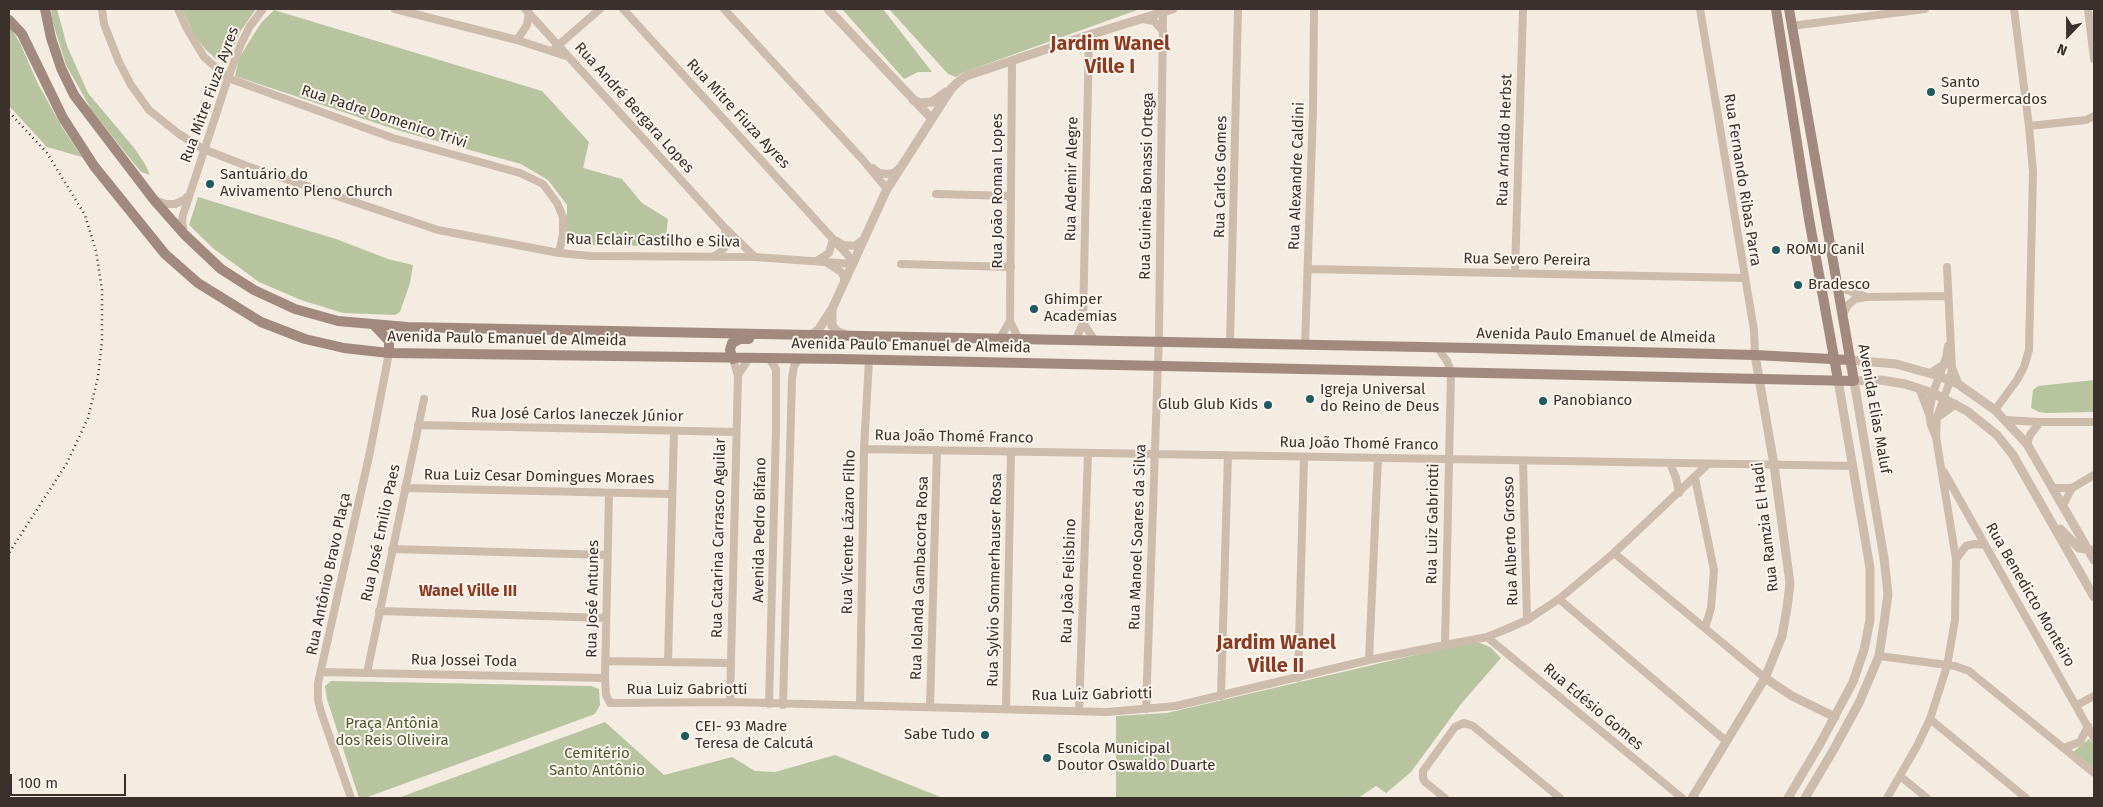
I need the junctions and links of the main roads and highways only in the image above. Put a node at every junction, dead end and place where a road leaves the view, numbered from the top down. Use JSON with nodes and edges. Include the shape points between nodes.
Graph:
{"nodes":[{"id":1,"x":45,"y":9,"type":"edge"},
{"id":2,"x":1776,"y":9,"type":"edge"},
{"id":3,"x":1789,"y":9,"type":"edge"},
{"id":4,"x":9,"y":20,"type":"edge"},
{"id":5,"x":1809,"y":219,"type":"junction"},
{"id":6,"x":1832,"y":257,"type":"junction"},
{"id":7,"x":374,"y":326,"type":"junction"},
{"id":8,"x":797,"y":334,"type":"junction"},
{"id":9,"x":389,"y":352,"type":"junction"},
{"id":10,"x":733,"y":359,"type":"junction"},
{"id":11,"x":1834,"y":359,"type":"junction"},
{"id":12,"x":1850,"y":360,"type":"junction"},
{"id":13,"x":1838,"y":380,"type":"junction"},
{"id":14,"x":1854,"y":381,"type":"joint"}],
"edges":[{"from":1,"to":7,"type":"main road","name":"Avenida Paulo Emanuel de Almeida","via":[[61,68],[74,95],[184,234],[221,269],[254,290],[295,309],[338,321]]},
{"from":2,"to":5,"type":"main road","name":"Avenida Elias Maluf"},
{"from":3,"to":6,"type":"main road","name":"Avenida Elias Maluf"},
{"from":4,"to":9,"type":"main road","name":"Avenida Paulo Emanuel de Almeida","via":[[22,34],[62,118],[94,166],[165,254],[191,277],[261,322],[305,339],[344,348]]},
{"from":5,"to":6,"type":"main road","via":[[1820,253]]},
{"from":5,"to":11,"type":"main road","name":"Avenida Elias Maluf"},
{"from":6,"to":12,"type":"main road","name":"Avenida Elias Maluf"},
{"from":7,"to":8,"type":"main road","name":"Avenida Paulo Emanuel de Almeida"},
{"from":7,"to":9,"type":"main road","via":[[389,342]]},
{"from":8,"to":10,"type":"main road","via":[[774,339],[736,340],[730,347]]},
{"from":8,"to":11,"type":"main road","name":"Avenida Paulo Emanuel de Almeida"},
{"from":9,"to":10,"type":"main road","name":"Avenida Paulo Emanuel de Almeida"},
{"from":10,"to":13,"type":"main road","name":"Avenida Paulo Emanuel de Almeida"},
{"from":11,"to":12,"type":"main road","name":"Avenida Paulo Emanuel de Almeida"},
{"from":11,"to":13,"type":"main road","name":"Avenida Elias Maluf"},
{"from":12,"to":14,"type":"main road","name":"Avenida Elias Maluf"},
{"from":13,"to":14,"type":"main road","name":"Avenida Paulo Emanuel de Almeida"}]}
